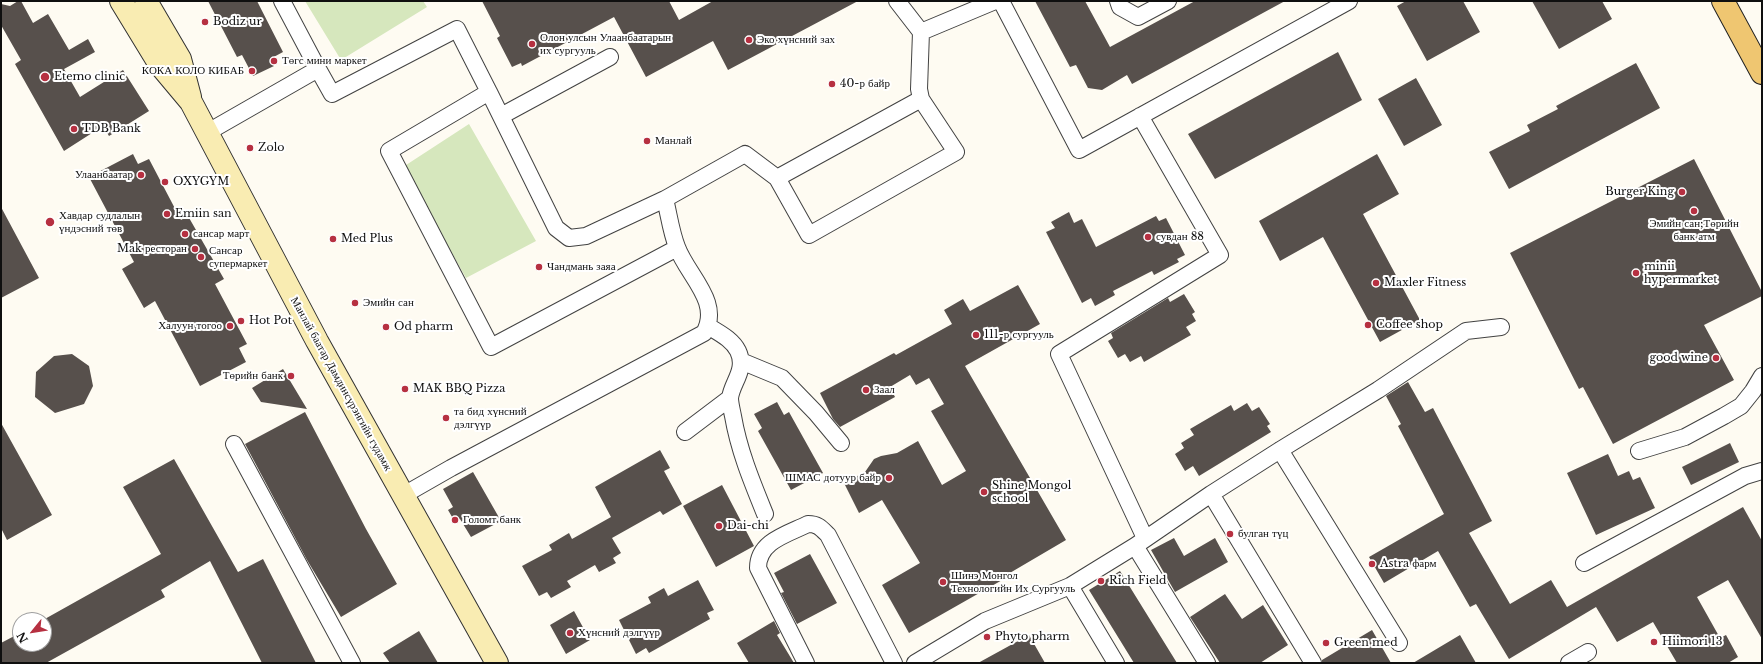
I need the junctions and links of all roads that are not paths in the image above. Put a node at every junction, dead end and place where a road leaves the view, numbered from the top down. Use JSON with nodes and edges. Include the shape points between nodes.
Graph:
{"nodes":[{"id":1,"x":121,"y":1,"type":"edge"},
{"id":2,"x":146,"y":1,"type":"edge"},
{"id":3,"x":282,"y":1,"type":"edge"},
{"id":4,"x":995,"y":1,"type":"edge"},
{"id":5,"x":1001,"y":1,"type":"edge"},
{"id":6,"x":1118,"y":1,"type":"edge"},
{"id":7,"x":1168,"y":1,"type":"edge"},
{"id":8,"x":1349,"y":1,"type":"edge"},
{"id":9,"x":1723,"y":1,"type":"edge"},
{"id":10,"x":905,"y":4,"type":"edge"},
{"id":11,"x":921,"y":32,"type":"junction"},
{"id":12,"x":610,"y":57,"type":"dead end"},
{"id":13,"x":318,"y":69,"type":"junction"},
{"id":14,"x":1762,"y":72,"type":"edge"},
{"id":15,"x":489,"y":92,"type":"junction"},
{"id":16,"x":921,"y":99,"type":"junction"},
{"id":17,"x":191,"y":102,"type":"junction"},
{"id":18,"x":501,"y":116,"type":"junction"},
{"id":19,"x":1140,"y":116,"type":"junction"},
{"id":20,"x":208,"y":132,"type":"junction"},
{"id":21,"x":777,"y":178,"type":"junction"},
{"id":22,"x":665,"y":199,"type":"junction"},
{"id":23,"x":677,"y":248,"type":"junction"},
{"id":24,"x":708,"y":326,"type":"junction"},
{"id":25,"x":1501,"y":327,"type":"dead end"},
{"id":26,"x":741,"y":360,"type":"junction"},
{"id":27,"x":1762,"y":376,"type":"edge"},
{"id":28,"x":730,"y":398,"type":"junction"},
{"id":29,"x":685,"y":432,"type":"dead end"},
{"id":30,"x":234,"y":444,"type":"dead end"},
{"id":31,"x":841,"y":444,"type":"dead end"},
{"id":32,"x":1280,"y":450,"type":"junction"},
{"id":33,"x":1639,"y":452,"type":"dead end"},
{"id":34,"x":1762,"y":471,"type":"edge"},
{"id":35,"x":1211,"y":494,"type":"junction"},
{"id":36,"x":402,"y":496,"type":"junction"},
{"id":37,"x":765,"y":514,"type":"dead end"},
{"id":38,"x":1140,"y":542,"type":"junction"},
{"id":39,"x":1584,"y":563,"type":"dead end"},
{"id":40,"x":1070,"y":586,"type":"junction"},
{"id":41,"x":1399,"y":643,"type":"dead end"},
{"id":42,"x":1588,"y":652,"type":"dead end"},
{"id":43,"x":490,"y":661,"type":"edge"},
{"id":44,"x":352,"y":663,"type":"edge"},
{"id":45,"x":806,"y":663,"type":"edge"},
{"id":46,"x":894,"y":663,"type":"edge"},
{"id":47,"x":915,"y":663,"type":"edge"},
{"id":48,"x":1116,"y":663,"type":"edge"},
{"id":49,"x":1207,"y":663,"type":"edge"},
{"id":50,"x":1313,"y":663,"type":"edge"},
{"id":51,"x":1569,"y":663,"type":"edge"}],
"edges":[{"from":1,"to":17,"type":"main road","name":"Манлай баатар Дамдинсүрэнгийн гудамж","via":[[160,65]]},
{"from":2,"to":17,"type":"main road","name":"Манлай баатар Дамдинсүрэнгийн гудамж","via":[[180,59]]},
{"from":3,"to":13,"type":"street"},
{"from":4,"to":11,"type":"street"},
{"from":5,"to":19,"type":"street","via":[[1079,150]]},
{"from":6,"to":7,"type":"street","via":[[1120,7],[1138,17]]},
{"from":8,"to":19,"type":"street"},
{"from":9,"to":14,"type":"main road"},
{"from":10,"to":11,"type":"street"},
{"from":11,"to":16,"type":"street"},
{"from":12,"to":18,"type":"street"},
{"from":13,"to":15,"type":"street","via":[[332,94],[457,28]]},
{"from":13,"to":20,"type":"street"},
{"from":15,"to":18,"type":"street"},
{"from":15,"to":23,"type":"street","via":[[389,151],[491,347]]},
{"from":16,"to":21,"type":"street"},
{"from":16,"to":21,"type":"street","via":[[956,152],[809,235]]},
{"from":17,"to":20,"type":"main road","name":"Манлай баатар Дамдинсүрэнгийн гудамж"},
{"from":18,"to":22,"type":"street","via":[[556,228],[569,238],[586,236]]},
{"from":19,"to":38,"type":"street","via":[[1220,255],[1059,354]]},
{"from":20,"to":36,"type":"main road","name":"Манлай баатар Дамдинсүрэнгийн гудамж","via":[[317,341]]},
{"from":21,"to":22,"type":"street","via":[[744,154]]},
{"from":22,"to":23,"type":"street"},
{"from":23,"to":24,"type":"street","via":[[708,303]]},
{"from":24,"to":26,"type":"street","via":[[731,341]]},
{"from":24,"to":36,"type":"street","via":[[704,333]]},
{"from":25,"to":32,"type":"street","via":[[1466,331],[1378,390]]},
{"from":26,"to":28,"type":"street","via":[[738,379]]},
{"from":26,"to":31,"type":"street","via":[[782,378],[816,413]]},
{"from":27,"to":33,"type":"street","via":[[1740,406],[1724,416],[1685,437]]},
{"from":28,"to":29,"type":"street"},
{"from":28,"to":37,"type":"street","via":[[745,465]]},
{"from":30,"to":44,"type":"street"},
{"from":32,"to":35,"type":"street"},
{"from":32,"to":41,"type":"street"},
{"from":34,"to":39,"type":"street","via":[[1745,476]]},
{"from":35,"to":38,"type":"street"},
{"from":35,"to":50,"type":"street"},
{"from":36,"to":43,"type":"main road","name":"Манлай баатар Дамдинсүрэнгийн гудамж"},
{"from":38,"to":40,"type":"street"},
{"from":38,"to":49,"type":"street"},
{"from":40,"to":47,"type":"street","via":[[985,621]]},
{"from":40,"to":48,"type":"street"},
{"from":42,"to":51,"type":"street"},
{"from":45,"to":46,"type":"street","via":[[758,568],[758,561],[761,551],[767,545],[808,524],[815,524],[828,535]]}]}
